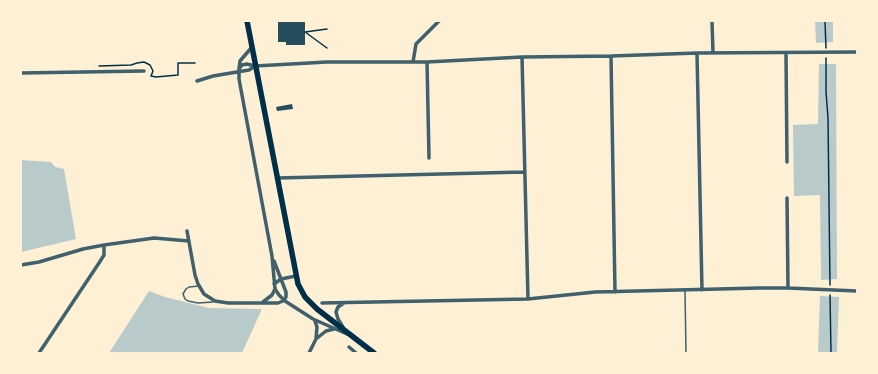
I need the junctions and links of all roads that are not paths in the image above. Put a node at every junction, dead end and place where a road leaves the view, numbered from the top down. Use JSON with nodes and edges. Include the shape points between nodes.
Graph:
{"nodes":[{"id":1,"x":247,"y":21,"type":"edge"},
{"id":2,"x":439,"y":21,"type":"edge"},
{"id":3,"x":712,"y":21,"type":"edge"},
{"id":4,"x":252,"y":47,"type":"junction"},
{"id":5,"x":857,"y":52,"type":"edge"},
{"id":6,"x":697,"y":53,"type":"junction"},
{"id":7,"x":712,"y":53,"type":"junction"},
{"id":8,"x":786,"y":53,"type":"junction"},
{"id":9,"x":611,"y":56,"type":"junction"},
{"id":10,"x":522,"y":57,"type":"junction"},
{"id":11,"x":413,"y":62,"type":"junction"},
{"id":12,"x":427,"y":62,"type":"junction"},
{"id":13,"x":256,"y":66,"type":"junction"},
{"id":14,"x":144,"y":71,"type":"dead end"},
{"id":15,"x":239,"y":71,"type":"junction"},
{"id":16,"x":21,"y":73,"type":"edge"},
{"id":17,"x":197,"y":81,"type":"dead end"},
{"id":18,"x":429,"y":158,"type":"dead end"},
{"id":19,"x":787,"y":162,"type":"dead end"},
{"id":20,"x":524,"y":172,"type":"junction"},
{"id":21,"x":277,"y":178,"type":"junction"},
{"id":22,"x":787,"y":198,"type":"dead end"},
{"id":23,"x":187,"y":231,"type":"dead end"},
{"id":24,"x":188,"y":241,"type":"junction"},
{"id":25,"x":104,"y":245,"type":"junction"},
{"id":26,"x":272,"y":256,"type":"junction"},
{"id":27,"x":21,"y":265,"type":"edge"},
{"id":28,"x":296,"y":276,"type":"junction"},
{"id":29,"x":281,"y":279,"type":"junction"},
{"id":30,"x":199,"y":286,"type":"junction"},
{"id":31,"x":274,"y":287,"type":"junction"},
{"id":32,"x":788,"y":288,"type":"junction"},
{"id":33,"x":685,"y":290,"type":"junction"},
{"id":34,"x":702,"y":290,"type":"junction"},
{"id":35,"x":857,"y":290,"type":"edge"},
{"id":36,"x":616,"y":292,"type":"junction"},
{"id":37,"x":528,"y":299,"type":"junction"},
{"id":38,"x":284,"y":300,"type":"junction"},
{"id":39,"x":217,"y":302,"type":"junction"},
{"id":40,"x":262,"y":302,"type":"junction"},
{"id":41,"x":322,"y":303,"type":"dead end"},
{"id":42,"x":347,"y":303,"type":"junction"},
{"id":43,"x":315,"y":321,"type":"junction"},
{"id":44,"x":335,"y":329,"type":"junction"},
{"id":45,"x":350,"y":335,"type":"junction"},
{"id":46,"x":316,"y":339,"type":"junction"},
{"id":47,"x":349,"y":347,"type":"dead end"},
{"id":48,"x":39,"y":353,"type":"edge"},
{"id":49,"x":309,"y":353,"type":"edge"},
{"id":50,"x":356,"y":353,"type":"edge"},
{"id":51,"x":374,"y":353,"type":"edge"},
{"id":52,"x":686,"y":353,"type":"edge"}],
"edges":[{"from":1,"to":4,"type":"main road"},
{"from":2,"to":11,"type":"street","via":[[416,44]]},
{"from":3,"to":7,"type":"street"},
{"from":4,"to":13,"type":"main road"},
{"from":4,"to":15,"type":"street","via":[[240,61]]},
{"from":5,"to":8,"type":"street"},
{"from":6,"to":7,"type":"street"},
{"from":6,"to":9,"type":"street"},
{"from":6,"to":34,"type":"street"},
{"from":7,"to":8,"type":"street"},
{"from":8,"to":19,"type":"street"},
{"from":9,"to":10,"type":"street"},
{"from":9,"to":36,"type":"street"},
{"from":10,"to":12,"type":"street"},
{"from":10,"to":20,"type":"street"},
{"from":11,"to":12,"type":"street"},
{"from":11,"to":13,"type":"street","via":[[328,62]]},
{"from":12,"to":18,"type":"street"},
{"from":13,"to":15,"type":"street"},
{"from":13,"to":15,"type":"street","via":[[247,64],[240,67]]},
{"from":13,"to":21,"type":"main road"},
{"from":14,"to":16,"type":"street"},
{"from":15,"to":17,"type":"street"},
{"from":15,"to":26,"type":"street"},
{"from":20,"to":21,"type":"street"},
{"from":20,"to":37,"type":"street"},
{"from":21,"to":28,"type":"main road"},
{"from":22,"to":32,"type":"street"},
{"from":23,"to":24,"type":"street"},
{"from":24,"to":25,"type":"street","via":[[154,238]]},
{"from":24,"to":30,"type":"street"},
{"from":25,"to":27,"type":"street"},
{"from":25,"to":48,"type":"street","via":[[104,255]]},
{"from":26,"to":29,"type":"street"},
{"from":26,"to":31,"type":"street"},
{"from":28,"to":29,"type":"street"},
{"from":28,"to":45,"type":"main road","via":[[302,293],[308,300]]},
{"from":29,"to":31,"type":"street"},
{"from":29,"to":38,"type":"street","via":[[287,293]]},
{"from":30,"to":39,"type":"street","via":[[206,296]]},
{"from":30,"to":39,"type":"lane","via":[[187,288],[184,293],[185,299],[198,303]]},
{"from":31,"to":38,"type":"street"},
{"from":31,"to":40,"type":"street","via":[[272,295]]},
{"from":32,"to":34,"type":"street"},
{"from":32,"to":35,"type":"street"},
{"from":33,"to":34,"type":"street"},
{"from":33,"to":36,"type":"street"},
{"from":33,"to":52,"type":"lane"},
{"from":36,"to":37,"type":"street"},
{"from":37,"to":42,"type":"street"},
{"from":38,"to":40,"type":"street","via":[[279,303]]},
{"from":38,"to":43,"type":"street"},
{"from":39,"to":40,"type":"street"},
{"from":41,"to":42,"type":"street"},
{"from":42,"to":45,"type":"street","via":[[339,306],[336,315]]},
{"from":43,"to":44,"type":"street"},
{"from":43,"to":46,"type":"street"},
{"from":44,"to":45,"type":"street"},
{"from":44,"to":46,"type":"street","via":[[326,331]]},
{"from":45,"to":51,"type":"main road"},
{"from":46,"to":49,"type":"street"},
{"from":47,"to":50,"type":"street"}]}
